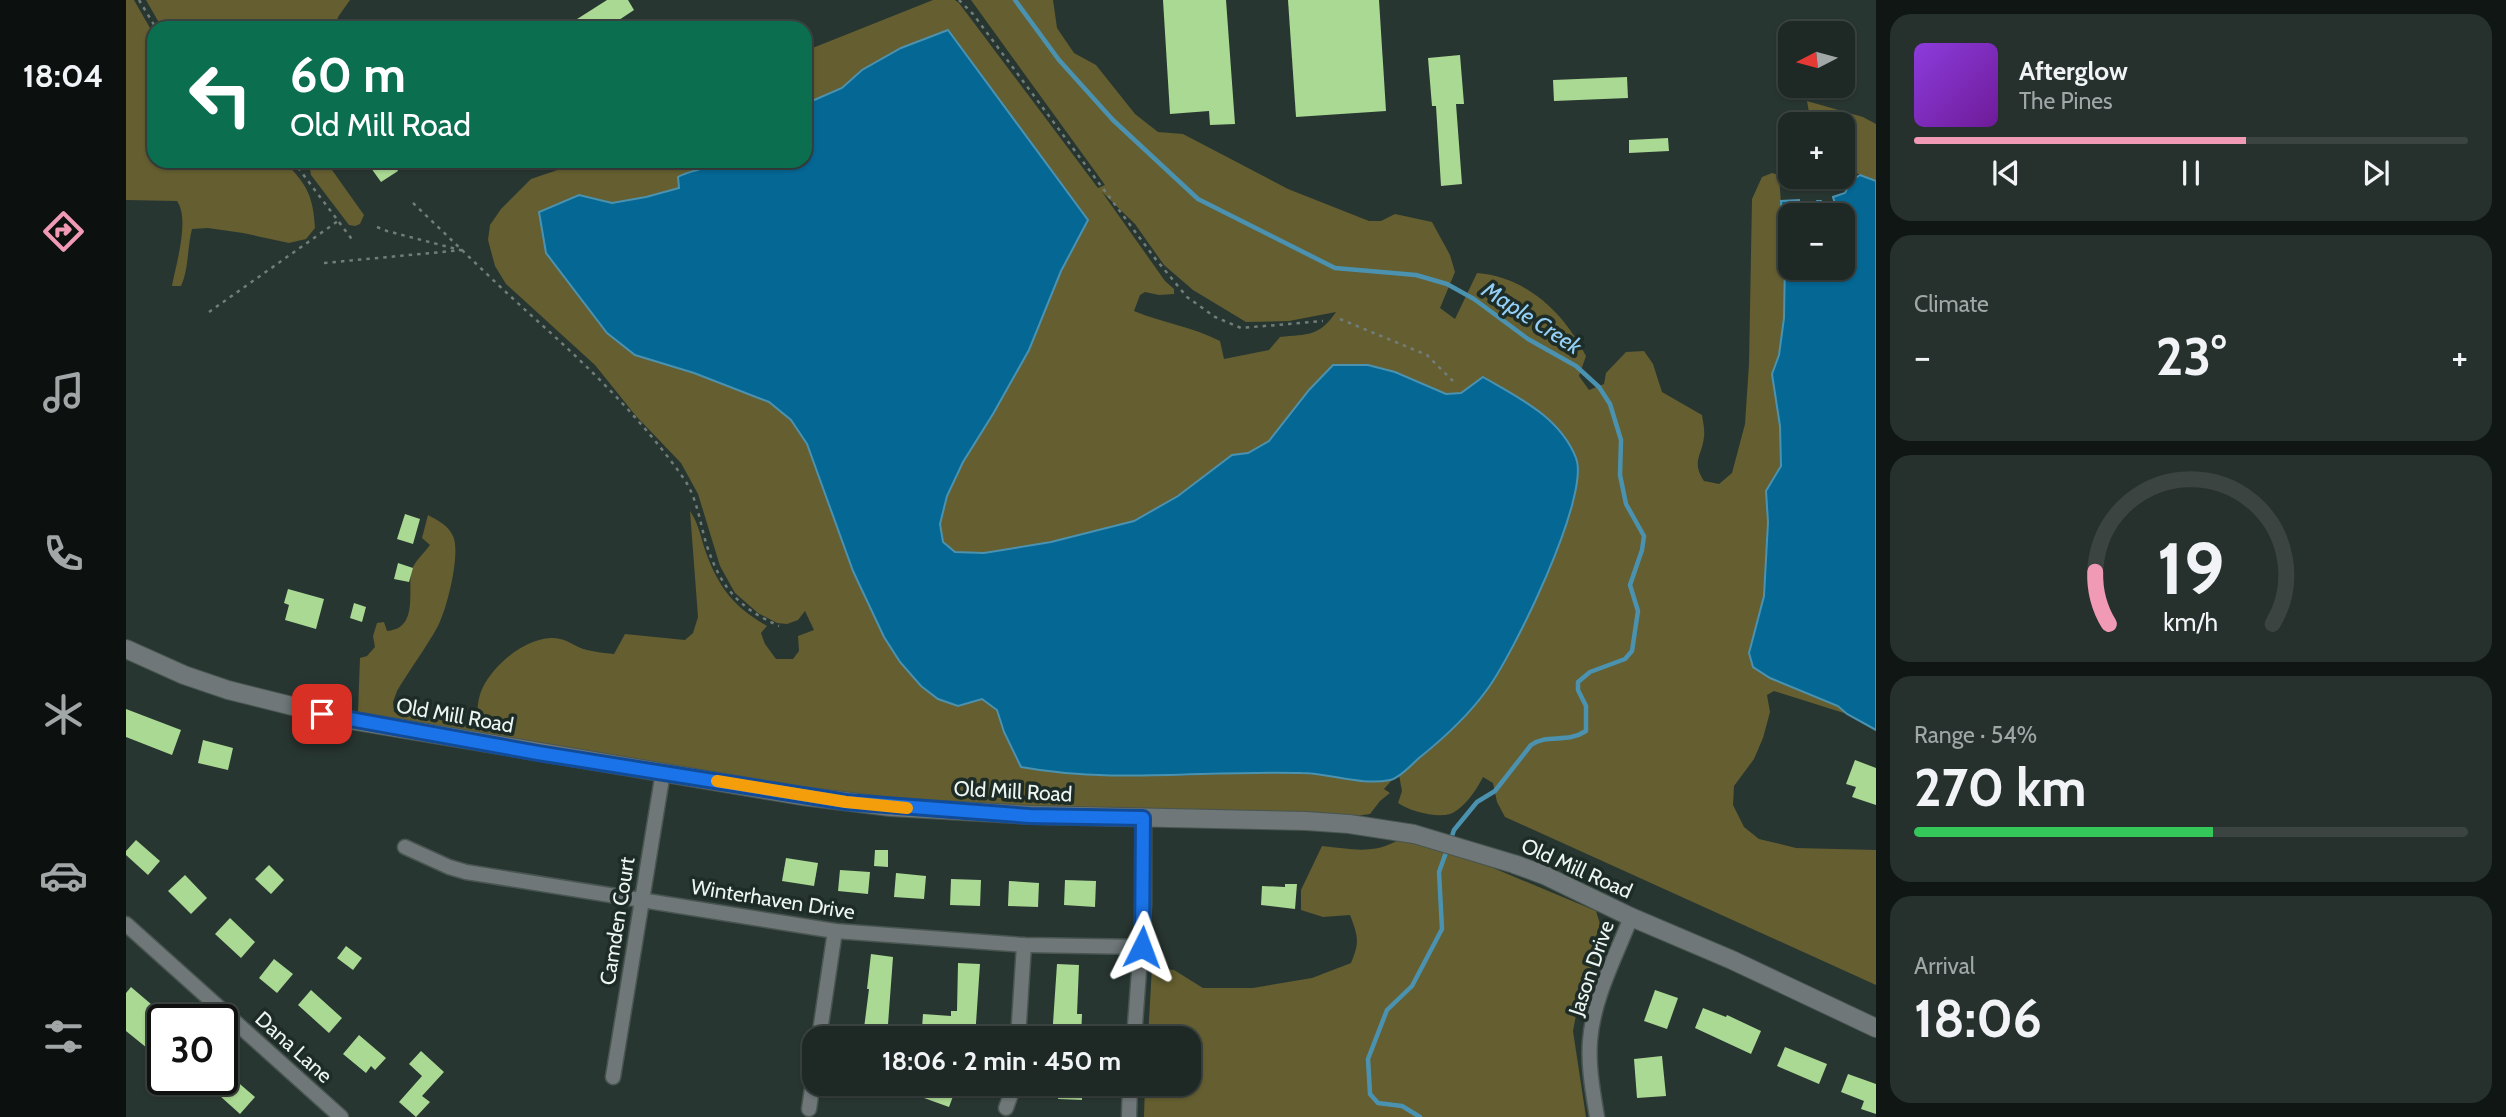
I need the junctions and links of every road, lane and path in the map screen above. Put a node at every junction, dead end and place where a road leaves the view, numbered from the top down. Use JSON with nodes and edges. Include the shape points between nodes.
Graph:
{"nodes":[{"id":1,"x":139,"y":0,"type":"edge"},
{"id":2,"x":960,"y":0,"type":"edge"},
{"id":3,"x":152,"y":21,"type":"edge"},
{"id":4,"x":298,"y":168,"type":"edge"},
{"id":5,"x":413,"y":203,"type":"dead end"},
{"id":6,"x":338,"y":221,"type":"junction"},
{"id":7,"x":377,"y":227,"type":"dead end"},
{"id":8,"x":354,"y":243,"type":"dead end"},
{"id":9,"x":463,"y":250,"type":"junction"},
{"id":10,"x":324,"y":262,"type":"dead end"},
{"id":11,"x":209,"y":312,"type":"dead end"},
{"id":12,"x":1340,"y":319,"type":"dead end"},
{"id":13,"x":1323,"y":321,"type":"dead end"},
{"id":14,"x":1452,"y":381,"type":"dead end"},
{"id":15,"x":779,"y":626,"type":"dead end"},
{"id":16,"x":126,"y":649,"type":"edge"},
{"id":17,"x":663,"y":772,"type":"junction"},
{"id":18,"x":1143,"y":818,"type":"junction"},
{"id":19,"x":405,"y":847,"type":"dead end"},
{"id":20,"x":642,"y":900,"type":"junction"},
{"id":21,"x":1631,"y":916,"type":"junction"},
{"id":22,"x":126,"y":924,"type":"edge"},
{"id":23,"x":835,"y":931,"type":"junction"},
{"id":24,"x":1024,"y":945,"type":"junction"},
{"id":25,"x":1142,"y":947,"type":"junction"},
{"id":26,"x":821,"y":1026,"type":"edge"},
{"id":27,"x":1019,"y":1026,"type":"edge"},
{"id":28,"x":1135,"y":1026,"type":"edge"},
{"id":29,"x":1876,"y":1028,"type":"edge"},
{"id":30,"x":613,"y":1077,"type":"dead end"},
{"id":31,"x":811,"y":1096,"type":"edge"},
{"id":32,"x":1010,"y":1096,"type":"edge"},
{"id":33,"x":1130,"y":1096,"type":"edge"},
{"id":34,"x":1006,"y":1108,"type":"dead end"},
{"id":35,"x":809,"y":1109,"type":"dead end"},
{"id":36,"x":341,"y":1117,"type":"edge"},
{"id":37,"x":1129,"y":1117,"type":"edge"},
{"id":38,"x":1597,"y":1117,"type":"edge"}],
"edges":[{"from":1,"to":3,"type":"path"},
{"from":2,"to":13,"type":"path","via":[[1187,297],[1214,317],[1241,328]]},
{"from":4,"to":6,"type":"path"},
{"from":5,"to":9,"type":"path"},
{"from":6,"to":8,"type":"path"},
{"from":6,"to":11,"type":"path"},
{"from":7,"to":9,"type":"path"},
{"from":9,"to":10,"type":"path"},
{"from":9,"to":15,"type":"path","via":[[601,380],[671,460],[697,505],[707,545],[729,590],[754,615]]},
{"from":12,"to":14,"type":"path","via":[[1427,355]]},
{"from":16,"to":17,"type":"street","name":"Old Mill Road","via":[[228,690],[331,716]]},
{"from":17,"to":18,"type":"street","name":"Old Mill Road","via":[[880,806]]},
{"from":17,"to":20,"type":"street","name":"Camden Court"},
{"from":18,"to":21,"type":"street","name":"Old Mill Road","via":[[1306,821],[1414,834],[1544,875]]},
{"from":18,"to":25,"type":"street"},
{"from":19,"to":20,"type":"street","name":"Winterhaven Drive","via":[[466,872]]},
{"from":20,"to":23,"type":"street","name":"Winterhaven Drive"},
{"from":20,"to":30,"type":"street","name":"Camden Court"},
{"from":21,"to":29,"type":"street","name":"Old Mill Road"},
{"from":21,"to":38,"type":"street","name":"Jason Drive","via":[[1590,1038]]},
{"from":22,"to":36,"type":"street","name":"Dana Lane"},
{"from":23,"to":24,"type":"street","name":"Winterhaven Drive"},
{"from":23,"to":26,"type":"street"},
{"from":24,"to":25,"type":"street","name":"Winterhaven Drive"},
{"from":24,"to":27,"type":"street"},
{"from":25,"to":28,"type":"street"},
{"from":31,"to":35,"type":"street"},
{"from":32,"to":34,"type":"street"},
{"from":33,"to":37,"type":"street"}]}
